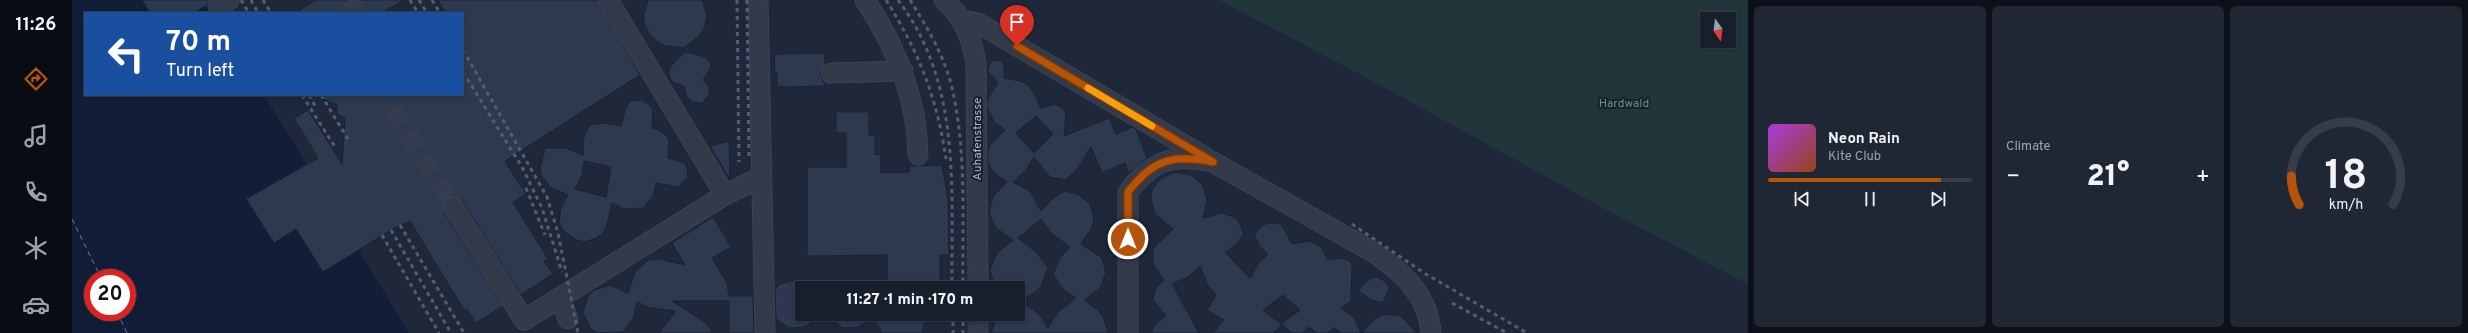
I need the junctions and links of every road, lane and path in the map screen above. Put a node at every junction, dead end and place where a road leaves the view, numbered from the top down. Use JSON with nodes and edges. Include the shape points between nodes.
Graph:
{"nodes":[{"id":1,"x":608,"y":0,"type":"edge"},
{"id":2,"x":758,"y":0,"type":"edge"},
{"id":3,"x":865,"y":0,"type":"edge"},
{"id":4,"x":944,"y":0,"type":"edge"},
{"id":5,"x":962,"y":20,"type":"junction"},
{"id":6,"x":904,"y":71,"type":"junction"},
{"id":7,"x":831,"y":73,"type":"dead end"},
{"id":8,"x":918,"y":155,"type":"dead end"},
{"id":9,"x":1213,"y":162,"type":"junction"},
{"id":10,"x":761,"y":177,"type":"junction"},
{"id":11,"x":725,"y":195,"type":"junction"},
{"id":12,"x":453,"y":206,"type":"tunnel mouth"},
{"id":13,"x":978,"y":281,"type":"edge"},
{"id":14,"x":560,"y":298,"type":"junction"},
{"id":15,"x":568,"y":319,"type":"dead end"},
{"id":16,"x":978,"y":321,"type":"edge"},
{"id":17,"x":764,"y":333,"type":"edge"},
{"id":18,"x":978,"y":333,"type":"edge"},
{"id":19,"x":1128,"y":333,"type":"edge"},
{"id":20,"x":1431,"y":333,"type":"edge"}],
"edges":[{"from":1,"to":11,"type":"street"},
{"from":2,"to":10,"type":"street"},
{"from":3,"to":6,"type":"street","via":[[884,28]]},
{"from":4,"to":5,"type":"street","name":"Auhafenstrasse"},
{"from":5,"to":9,"type":"street","via":[[978,23]]},
{"from":5,"to":13,"type":"street","name":"Auhafenstrasse","via":[[972,41],[976,64]]},
{"from":6,"to":7,"type":"street"},
{"from":6,"to":8,"type":"street","via":[[918,126]]},
{"from":9,"to":19,"type":"street","via":[[1189,157],[1170,159],[1152,167],[1128,192]]},
{"from":9,"to":20,"type":"street","via":[[1373,252],[1396,269],[1413,284],[1423,301],[1430,320]]},
{"from":10,"to":11,"type":"street"},
{"from":10,"to":17,"type":"street"},
{"from":11,"to":14,"type":"street"},
{"from":12,"to":14,"type":"street","via":[[524,320]]},
{"from":14,"to":15,"type":"street"},
{"from":16,"to":18,"type":"street"}]}
